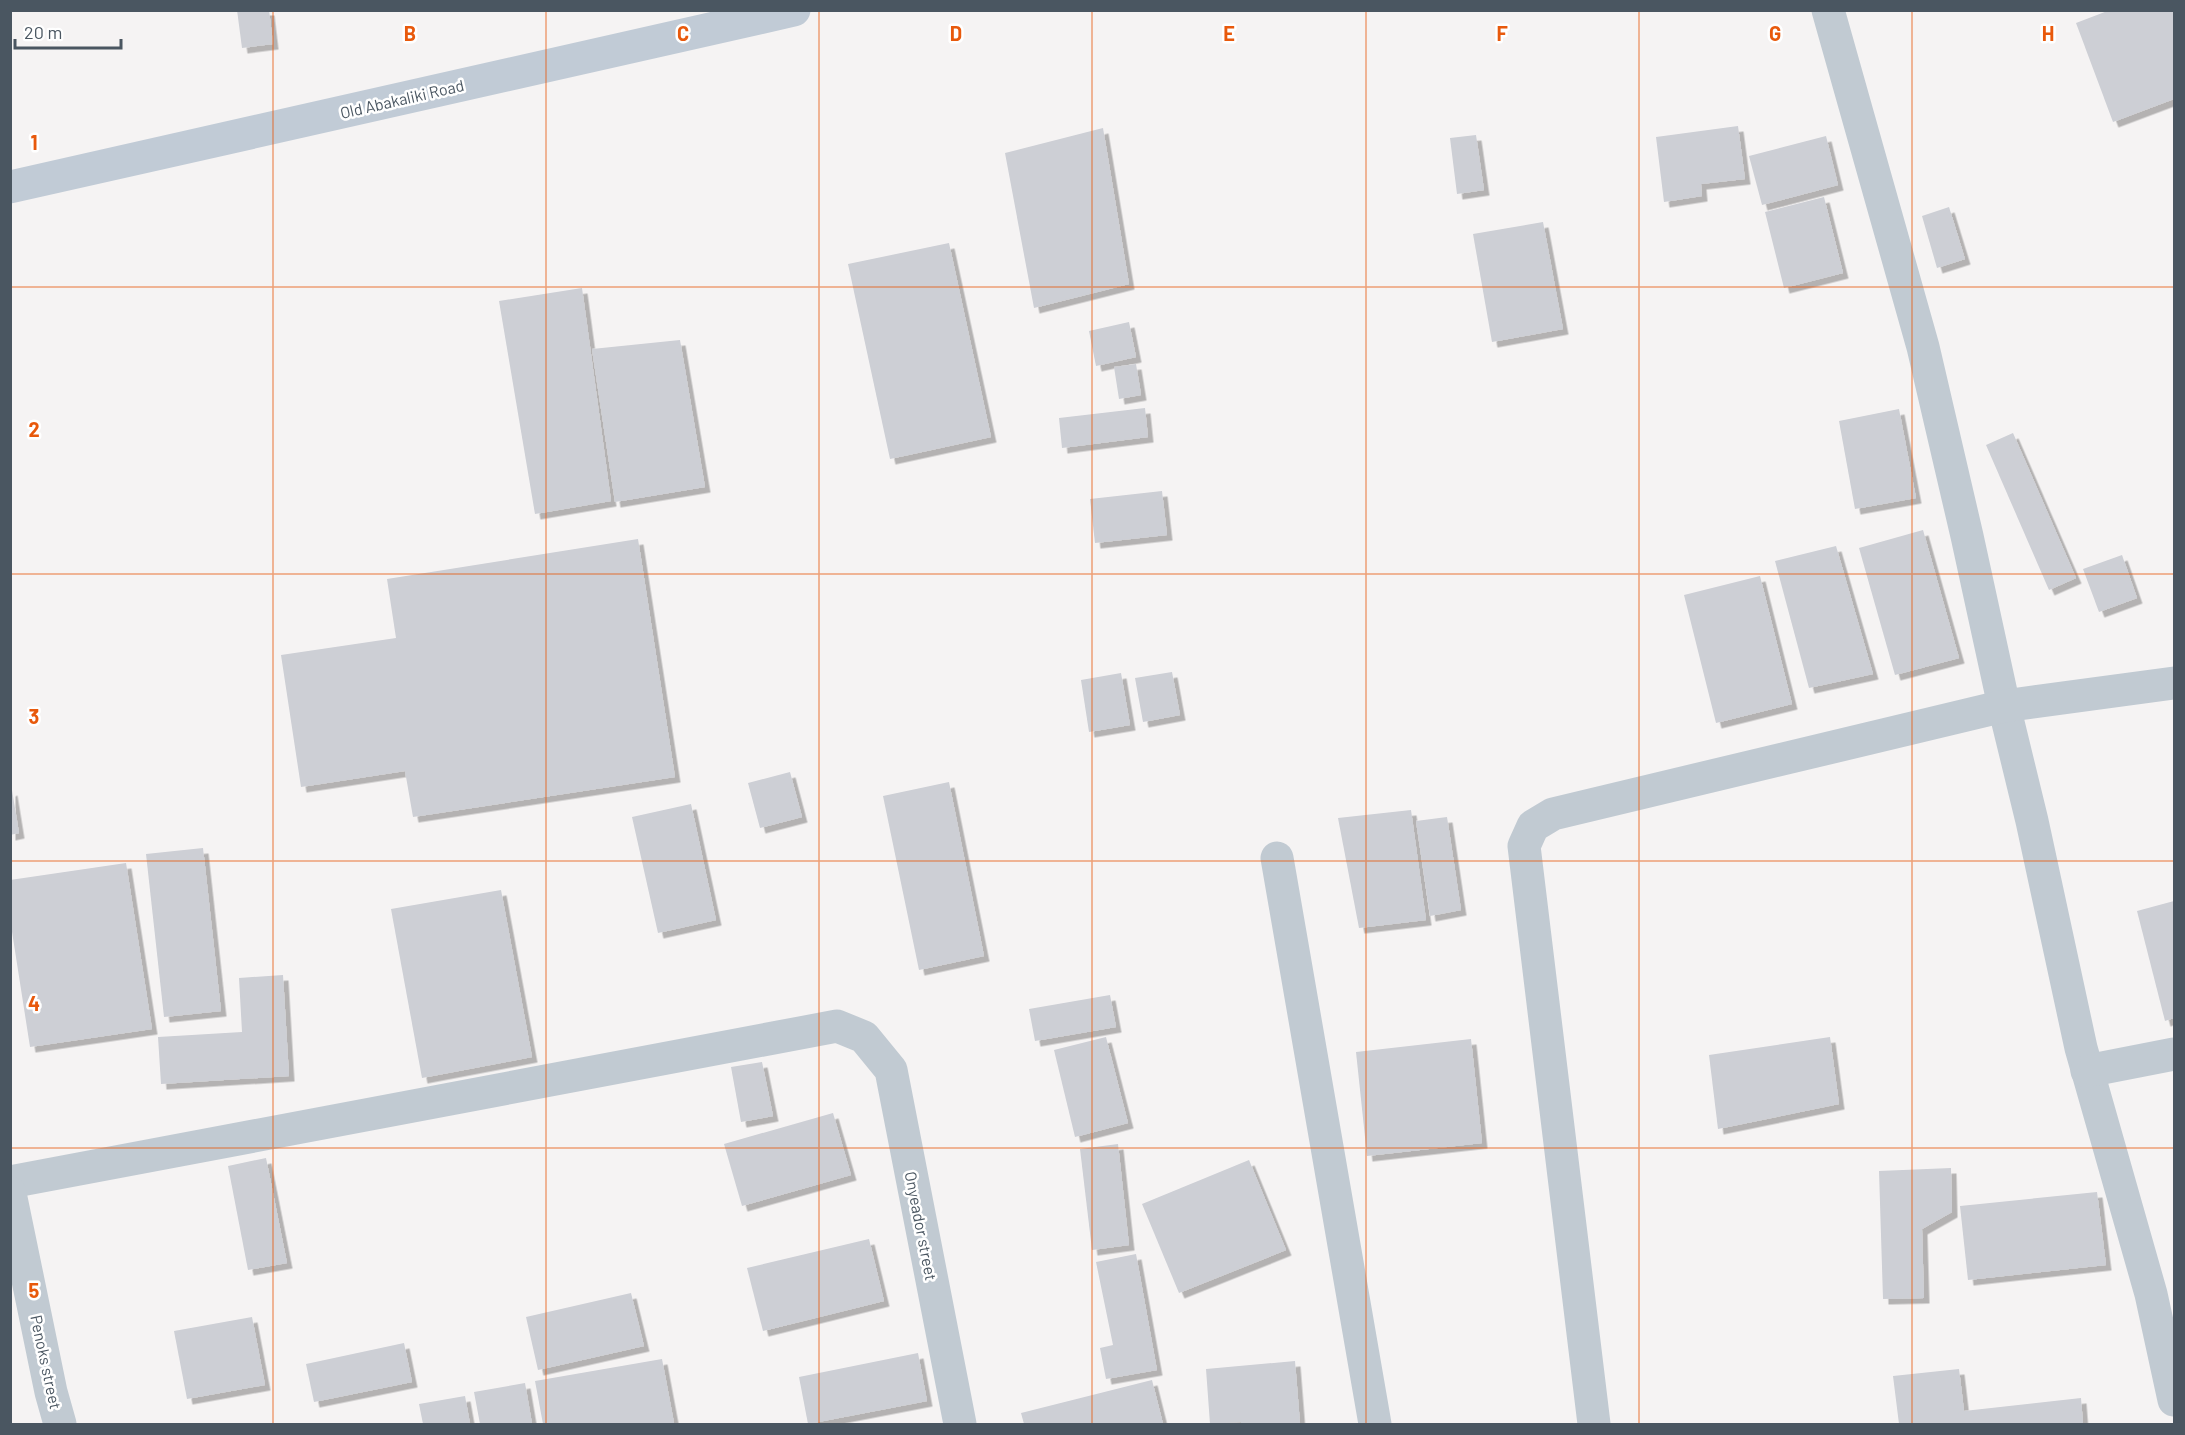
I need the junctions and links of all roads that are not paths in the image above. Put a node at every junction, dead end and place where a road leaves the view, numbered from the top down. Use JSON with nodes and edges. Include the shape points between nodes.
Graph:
{"nodes":[{"id":1,"x":794,"y":10,"type":"edge"},
{"id":2,"x":1828,"y":10,"type":"edge"},
{"id":3,"x":10,"y":187,"type":"edge"},
{"id":4,"x":2175,"y":683,"type":"edge"},
{"id":5,"x":2004,"y":706,"type":"junction"},
{"id":6,"x":1277,"y":858,"type":"dead end"},
{"id":7,"x":2175,"y":1054,"type":"edge"},
{"id":8,"x":2087,"y":1071,"type":"junction"},
{"id":9,"x":10,"y":1182,"type":"edge"},
{"id":10,"x":10,"y":1193,"type":"edge"},
{"id":11,"x":2163,"y":1292,"type":"edge"},
{"id":12,"x":2175,"y":1400,"type":"edge"},
{"id":13,"x":60,"y":1425,"type":"edge"},
{"id":14,"x":960,"y":1425,"type":"edge"},
{"id":15,"x":1375,"y":1425,"type":"edge"},
{"id":16,"x":1594,"y":1425,"type":"edge"}],
"edges":[{"from":1,"to":3,"type":"main road","name":"Old Abakaliki Road"},
{"from":2,"to":5,"type":"street","via":[[1923,346]]},
{"from":4,"to":5,"type":"street"},
{"from":5,"to":8,"type":"street"},
{"from":5,"to":16,"type":"street","via":[[1552,814],[1533,826],[1524,846]]},
{"from":6,"to":15,"type":"street"},
{"from":7,"to":8,"type":"street"},
{"from":8,"to":11,"type":"street"},
{"from":9,"to":14,"type":"street","name":"Onyeador street","via":[[837,1026],[864,1037],[891,1070]]},
{"from":10,"to":13,"type":"street","name":"Penoks street"},
{"from":11,"to":12,"type":"street"}]}
